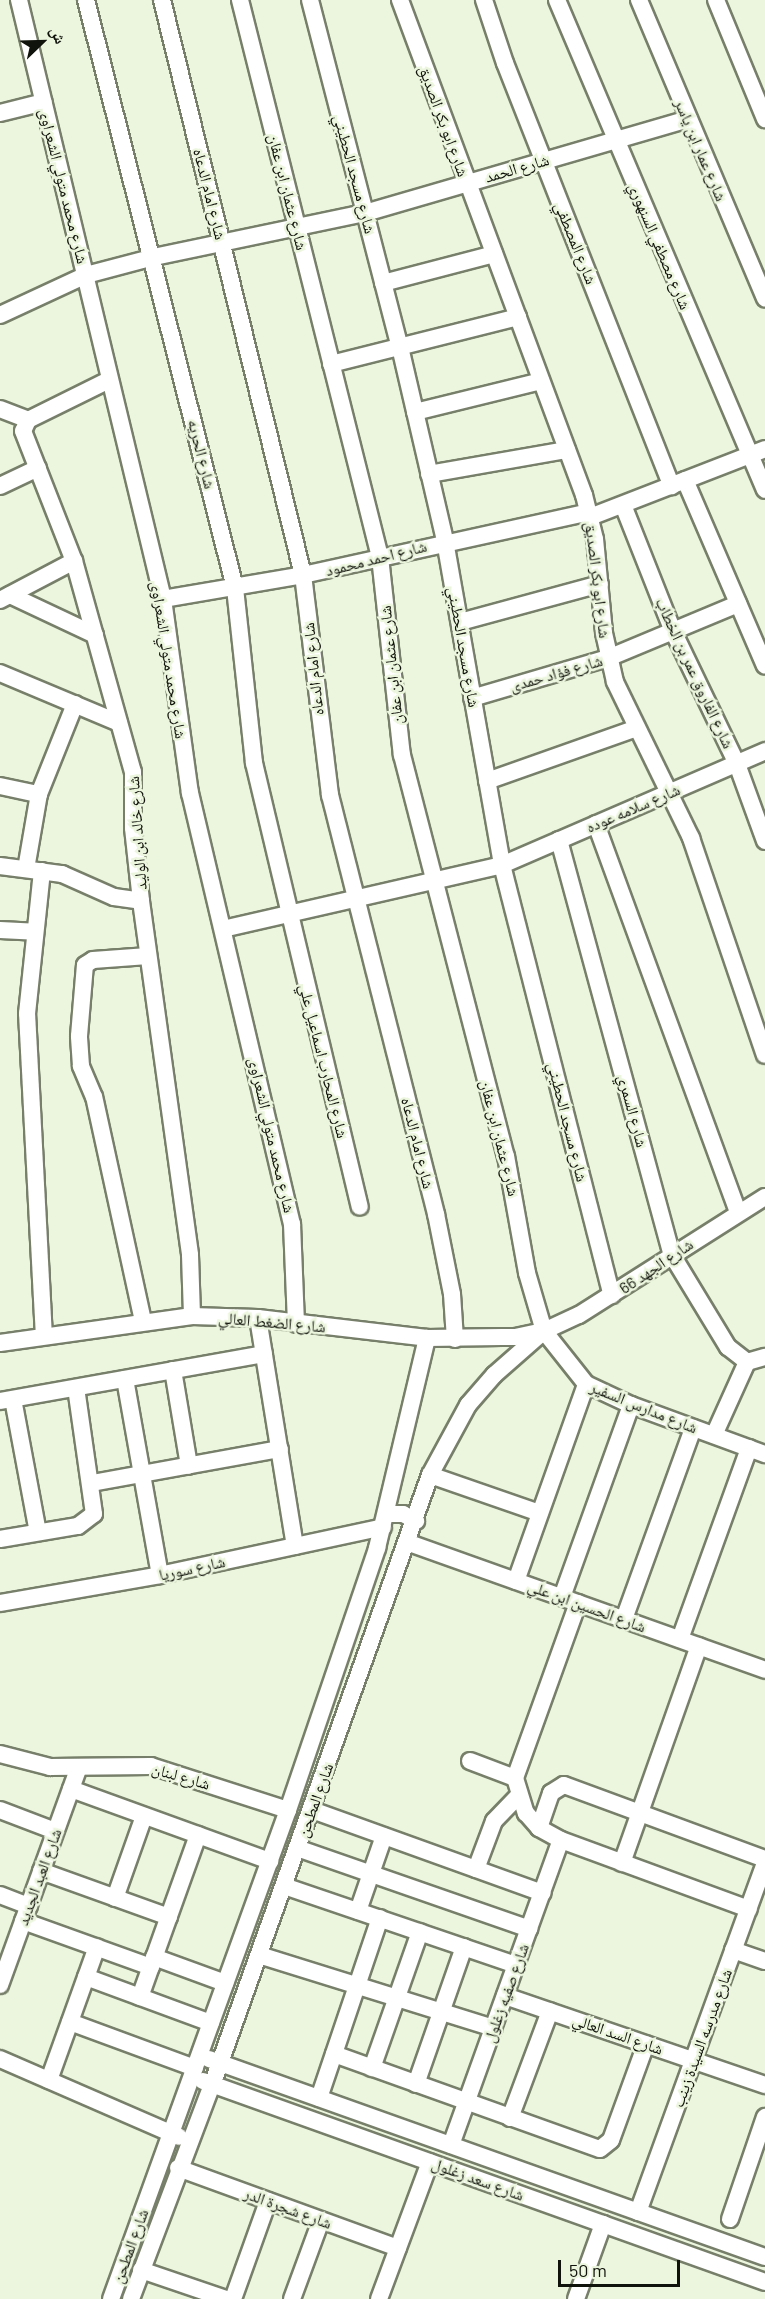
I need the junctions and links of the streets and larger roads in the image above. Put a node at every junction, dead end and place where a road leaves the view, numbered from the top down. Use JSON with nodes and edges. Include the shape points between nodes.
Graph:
{"nodes":[{"id":1,"x":19,"y":0,"type":"edge"},
{"id":2,"x":86,"y":0,"type":"edge"},
{"id":3,"x":162,"y":0,"type":"edge"},
{"id":4,"x":240,"y":0,"type":"edge"},
{"id":5,"x":310,"y":0,"type":"edge"},
{"id":6,"x":400,"y":0,"type":"edge"},
{"id":7,"x":484,"y":0,"type":"edge"},
{"id":8,"x":558,"y":0,"type":"edge"},
{"id":9,"x":639,"y":0,"type":"edge"},
{"id":10,"x":716,"y":0,"type":"edge"},
{"id":11,"x":44,"y":102,"type":"junction"},
{"id":12,"x":0,"y":113,"type":"edge"},
{"id":13,"x":688,"y":119,"type":"junction"},
{"id":14,"x":765,"y":119,"type":"edge"},
{"id":15,"x":615,"y":140,"type":"junction"},
{"id":16,"x":544,"y":161,"type":"junction"},
{"id":17,"x":467,"y":182,"type":"junction"},
{"id":18,"x":365,"y":213,"type":"junction"},
{"id":19,"x":297,"y":227,"type":"junction"},
{"id":20,"x":222,"y":243,"type":"junction"},
{"id":21,"x":494,"y":254,"type":"junction"},
{"id":22,"x":154,"y":257,"type":"junction"},
{"id":23,"x":86,"y":275,"type":"junction"},
{"id":24,"x":383,"y":283,"type":"junction"},
{"id":25,"x":765,"y":299,"type":"edge"},
{"id":26,"x":0,"y":315,"type":"edge"},
{"id":27,"x":518,"y":317,"type":"junction"},
{"id":28,"x":400,"y":347,"type":"junction"},
{"id":29,"x":331,"y":364,"type":"junction"},
{"id":30,"x":109,"y":380,"type":"junction"},
{"id":31,"x":541,"y":381,"type":"junction"},
{"id":32,"x":0,"y":409,"type":"edge"},
{"id":33,"x":415,"y":412,"type":"junction"},
{"id":34,"x":28,"y":420,"type":"junction"},
{"id":35,"x":567,"y":450,"type":"junction"},
{"id":36,"x":757,"y":452,"type":"edge"},
{"id":37,"x":38,"y":468,"type":"junction"},
{"id":38,"x":429,"y":474,"type":"junction"},
{"id":39,"x":679,"y":483,"type":"junction"},
{"id":40,"x":0,"y":486,"type":"edge"},
{"id":41,"x":765,"y":490,"type":"edge"},
{"id":42,"x":623,"y":505,"type":"junction"},
{"id":43,"x":590,"y":514,"type":"junction"},
{"id":44,"x":445,"y":541,"type":"junction"},
{"id":45,"x":380,"y":557,"type":"junction"},
{"id":46,"x":74,"y":561,"type":"junction"},
{"id":47,"x":303,"y":575,"type":"junction"},
{"id":48,"x":600,"y":584,"type":"junction"},
{"id":49,"x":235,"y":588,"type":"junction"},
{"id":50,"x":5,"y":597,"type":"edge"},
{"id":51,"x":163,"y":599,"type":"junction"},
{"id":52,"x":738,"y":604,"type":"junction"},
{"id":53,"x":460,"y":622,"type":"junction"},
{"id":54,"x":673,"y":632,"type":"junction"},
{"id":55,"x":95,"y":635,"type":"junction"},
{"id":56,"x":609,"y":658,"type":"junction"},
{"id":57,"x":765,"y":666,"type":"edge"},
{"id":58,"x":1,"y":677,"type":"edge"},
{"id":59,"x":472,"y":698,"type":"junction"},
{"id":60,"x":75,"y":704,"type":"junction"},
{"id":61,"x":119,"y":723,"type":"junction"},
{"id":62,"x":637,"y":728,"type":"junction"},
{"id":63,"x":765,"y":751,"type":"edge"},
{"id":64,"x":736,"y":764,"type":"junction"},
{"id":65,"x":487,"y":781,"type":"junction"},
{"id":66,"x":0,"y":786,"type":"edge"},
{"id":67,"x":671,"y":792,"type":"junction"},
{"id":68,"x":39,"y":794,"type":"junction"},
{"id":69,"x":596,"y":825,"type":"junction"},
{"id":70,"x":559,"y":840,"type":"junction"},
{"id":71,"x":765,"y":841,"type":"edge"},
{"id":72,"x":502,"y":865,"type":"junction"},
{"id":73,"x":0,"y":866,"type":"edge"},
{"id":74,"x":34,"y":870,"type":"junction"},
{"id":75,"x":433,"y":883,"type":"junction"},
{"id":76,"x":355,"y":900,"type":"junction"},
{"id":77,"x":141,"y":901,"type":"junction"},
{"id":78,"x":288,"y":915,"type":"junction"},
{"id":79,"x":223,"y":929,"type":"junction"},
{"id":80,"x":0,"y":930,"type":"edge"},
{"id":81,"x":35,"y":932,"type":"junction"},
{"id":82,"x":148,"y":956,"type":"junction"},
{"id":83,"x":765,"y":1055,"type":"edge"},
{"id":84,"x":762,"y":1195,"type":"edge"},
{"id":85,"x":360,"y":1207,"type":"dead end"},
{"id":86,"x":738,"y":1211,"type":"junction"},
{"id":87,"x":672,"y":1255,"type":"junction"},
{"id":88,"x":612,"y":1295,"type":"junction"},
{"id":89,"x":192,"y":1316,"type":"junction"},
{"id":90,"x":258,"y":1317,"type":"junction"},
{"id":91,"x":143,"y":1321,"type":"junction"},
{"id":92,"x":296,"y":1324,"type":"junction"},
{"id":93,"x":544,"y":1331,"type":"junction"},
{"id":94,"x":44,"y":1336,"type":"junction"},
{"id":95,"x":427,"y":1338,"type":"junction"},
{"id":96,"x":455,"y":1339,"type":"junction"},
{"id":97,"x":0,"y":1343,"type":"edge"},
{"id":98,"x":264,"y":1354,"type":"junction"},
{"id":99,"x":765,"y":1357,"type":"edge"},
{"id":100,"x":747,"y":1362,"type":"junction"},
{"id":101,"x":173,"y":1370,"type":"junction"},
{"id":102,"x":125,"y":1379,"type":"junction"},
{"id":103,"x":586,"y":1384,"type":"junction"},
{"id":104,"x":76,"y":1388,"type":"junction"},
{"id":105,"x":7,"y":1400,"type":"edge"},
{"id":106,"x":631,"y":1405,"type":"junction"},
{"id":107,"x":693,"y":1428,"type":"junction"},
{"id":108,"x":714,"y":1435,"type":"junction"},
{"id":109,"x":280,"y":1449,"type":"junction"},
{"id":110,"x":757,"y":1451,"type":"edge"},
{"id":111,"x":189,"y":1466,"type":"junction"},
{"id":112,"x":142,"y":1474,"type":"junction"},
{"id":113,"x":430,"y":1475,"type":"junction"},
{"id":114,"x":92,"y":1483,"type":"junction"},
{"id":115,"x":540,"y":1513,"type":"junction"},
{"id":116,"x":385,"y":1520,"type":"junction"},
{"id":117,"x":416,"y":1521,"type":"junction"},
{"id":118,"x":38,"y":1532,"type":"junction"},
{"id":119,"x":0,"y":1539,"type":"edge"},
{"id":120,"x":295,"y":1546,"type":"junction"},
{"id":121,"x":377,"y":1548,"type":"junction"},
{"id":122,"x":406,"y":1550,"type":"junction"},
{"id":123,"x":160,"y":1575,"type":"junction"},
{"id":124,"x":516,"y":1581,"type":"junction"},
{"id":125,"x":570,"y":1600,"type":"junction"},
{"id":126,"x":0,"y":1603,"type":"edge"},
{"id":127,"x":624,"y":1619,"type":"junction"},
{"id":128,"x":680,"y":1640,"type":"junction"},
{"id":129,"x":699,"y":1646,"type":"junction"},
{"id":130,"x":765,"y":1670,"type":"edge"},
{"id":131,"x":0,"y":1754,"type":"edge"},
{"id":132,"x":470,"y":1761,"type":"dead end"},
{"id":133,"x":78,"y":1769,"type":"junction"},
{"id":134,"x":515,"y":1778,"type":"junction"},
{"id":135,"x":70,"y":1789,"type":"junction"},
{"id":136,"x":518,"y":1796,"type":"junction"},
{"id":137,"x":0,"y":1810,"type":"edge"},
{"id":138,"x":288,"y":1810,"type":"junction"},
{"id":139,"x":312,"y":1810,"type":"junction"},
{"id":140,"x":640,"y":1813,"type":"junction"},
{"id":141,"x":144,"y":1816,"type":"junction"},
{"id":142,"x":539,"y":1828,"type":"junction"},
{"id":143,"x":56,"y":1831,"type":"junction"},
{"id":144,"x":198,"y":1835,"type":"junction"},
{"id":145,"x":384,"y":1836,"type":"junction"},
{"id":146,"x":561,"y":1840,"type":"junction"},
{"id":147,"x":297,"y":1848,"type":"junction"},
{"id":148,"x":270,"y":1862,"type":"junction"},
{"id":149,"x":765,"y":1862,"type":"edge"},
{"id":150,"x":622,"y":1863,"type":"junction"},
{"id":151,"x":476,"y":1869,"type":"junction"},
{"id":152,"x":41,"y":1871,"type":"junction"},
{"id":153,"x":371,"y":1874,"type":"junction"},
{"id":154,"x":284,"y":1886,"type":"junction"},
{"id":155,"x":542,"y":1893,"type":"junction"},
{"id":156,"x":0,"y":1895,"type":"edge"},
{"id":157,"x":115,"y":1898,"type":"junction"},
{"id":158,"x":749,"y":1909,"type":"junction"},
{"id":159,"x":358,"y":1911,"type":"junction"},
{"id":160,"x":26,"y":1913,"type":"junction"},
{"id":161,"x":169,"y":1917,"type":"junction"},
{"id":162,"x":380,"y":1918,"type":"junction"},
{"id":163,"x":529,"y":1929,"type":"junction"},
{"id":164,"x":420,"y":1932,"type":"junction"},
{"id":165,"x":7,"y":1946,"type":"edge"},
{"id":166,"x":97,"y":1947,"type":"junction"},
{"id":167,"x":464,"y":1947,"type":"junction"},
{"id":168,"x":734,"y":1950,"type":"junction"},
{"id":169,"x":259,"y":1955,"type":"junction"},
{"id":170,"x":765,"y":1961,"type":"edge"},
{"id":171,"x":152,"y":1962,"type":"junction"},
{"id":172,"x":516,"y":1965,"type":"junction"},
{"id":173,"x":86,"y":1977,"type":"junction"},
{"id":174,"x":225,"y":1983,"type":"junction"},
{"id":175,"x":357,"y":1985,"type":"junction"},
{"id":176,"x":0,"y":1986,"type":"edge"},
{"id":177,"x":506,"y":1996,"type":"junction"},
{"id":178,"x":140,"y":1997,"type":"junction"},
{"id":179,"x":397,"y":1998,"type":"junction"},
{"id":180,"x":550,"y":2011,"type":"junction"},
{"id":181,"x":442,"y":2012,"type":"junction"},
{"id":182,"x":70,"y":2022,"type":"junction"},
{"id":183,"x":211,"y":2023,"type":"junction"},
{"id":184,"x":494,"y":2028,"type":"junction"},
{"id":185,"x":646,"y":2044,"type":"junction"},
{"id":186,"x":334,"y":2054,"type":"junction"},
{"id":187,"x":0,"y":2059,"type":"edge"},
{"id":188,"x":693,"y":2060,"type":"junction"},
{"id":189,"x":220,"y":2063,"type":"junction"},
{"id":190,"x":195,"y":2067,"type":"junction"},
{"id":191,"x":372,"y":2068,"type":"junction"},
{"id":192,"x":49,"y":2080,"type":"junction"},
{"id":193,"x":416,"y":2084,"type":"junction"},
{"id":194,"x":212,"y":2085,"type":"junction"},
{"id":195,"x":765,"y":2085,"type":"edge"},
{"id":196,"x":319,"y":2098,"type":"junction"},
{"id":197,"x":467,"y":2102,"type":"junction"},
{"id":198,"x":765,"y":2117,"type":"edge"},
{"id":199,"x":510,"y":2118,"type":"junction"},
{"id":200,"x":170,"y":2133,"type":"junction"},
{"id":201,"x":188,"y":2141,"type":"junction"},
{"id":202,"x":451,"y":2145,"type":"junction"},
{"id":203,"x":759,"y":2156,"type":"edge"},
{"id":204,"x":430,"y":2162,"type":"junction"},
{"id":205,"x":178,"y":2168,"type":"junction"},
{"id":206,"x":268,"y":2201,"type":"junction"},
{"id":207,"x":638,"y":2212,"type":"junction"},
{"id":208,"x":730,"y":2219,"type":"dead end"},
{"id":209,"x":321,"y":2220,"type":"junction"},
{"id":210,"x":603,"y":2224,"type":"junction"},
{"id":211,"x":398,"y":2248,"type":"junction"},
{"id":212,"x":765,"y":2257,"type":"edge"},
{"id":213,"x":141,"y":2270,"type":"junction"},
{"id":214,"x":765,"y":2282,"type":"edge"},
{"id":215,"x":111,"y":2299,"type":"edge"},
{"id":216,"x":131,"y":2299,"type":"edge"},
{"id":217,"x":226,"y":2299,"type":"edge"},
{"id":218,"x":233,"y":2299,"type":"edge"},
{"id":219,"x":292,"y":2299,"type":"edge"},
{"id":220,"x":379,"y":2299,"type":"edge"},
{"id":221,"x":576,"y":2299,"type":"edge"}],
"edges":[{"from":1,"to":11,"type":"street","name":"شارع محمد متولي الشعراوى"},
{"from":2,"to":22,"type":"street","name":"شارع الحريه"},
{"from":3,"to":20,"type":"street","name":"شارع امام الدعاه"},
{"from":4,"to":19,"type":"street","name":"شارع عثمان ابن عفان"},
{"from":5,"to":18,"type":"street","name":"شارع مسجد الحطيني"},
{"from":6,"to":17,"type":"street","name":"شارع ابو بكر الصديق"},
{"from":7,"to":16,"type":"street","name":"شارع المصطفي"},
{"from":8,"to":15,"type":"street","name":"شارع مصطفي السنهوري"},
{"from":9,"to":13,"type":"street","name":"شارع عمار ابن ياسر"},
{"from":10,"to":14,"type":"street"},
{"from":11,"to":12,"type":"street"},
{"from":11,"to":23,"type":"street","name":"شارع محمد متولي الشعراوى"},
{"from":13,"to":15,"type":"street","name":"شارع الحمد"},
{"from":13,"to":25,"type":"street","name":"شارع عمار ابن ياسر"},
{"from":15,"to":16,"type":"street","name":"شارع الحمد"},
{"from":15,"to":36,"type":"street","name":"شارع مصطفي السنهوري"},
{"from":16,"to":17,"type":"street","name":"شارع الحمد"},
{"from":16,"to":39,"type":"street","name":"شارع المصطفي"},
{"from":17,"to":18,"type":"street","name":"شارع الحمد"},
{"from":17,"to":21,"type":"street","name":"شارع ابو بكر الصديق"},
{"from":18,"to":19,"type":"street","name":"شارع الحمد"},
{"from":18,"to":24,"type":"street","name":"شارع مسجد الحطيني"},
{"from":19,"to":20,"type":"street","name":"شارع الحمد"},
{"from":19,"to":29,"type":"street","name":"شارع عثمان ابن عفان"},
{"from":20,"to":22,"type":"street","name":"شارع الحمد"},
{"from":20,"to":47,"type":"street","name":"شارع امام الدعاه"},
{"from":21,"to":24,"type":"street"},
{"from":21,"to":27,"type":"street","name":"شارع ابو بكر الصديق"},
{"from":22,"to":23,"type":"street","name":"شارع الحمد"},
{"from":22,"to":49,"type":"street","name":"شارع الحريه"},
{"from":23,"to":26,"type":"street","name":"شارع الحمد"},
{"from":23,"to":30,"type":"street","name":"شارع محمد متولي الشعراوى"},
{"from":24,"to":28,"type":"street","name":"شارع مسجد الحطيني"},
{"from":27,"to":28,"type":"street"},
{"from":27,"to":31,"type":"street","name":"شارع ابو بكر الصديق"},
{"from":28,"to":29,"type":"street"},
{"from":28,"to":33,"type":"street","name":"شارع مسجد الحطيني"},
{"from":29,"to":45,"type":"street","name":"شارع عثمان ابن عفان"},
{"from":30,"to":34,"type":"street"},
{"from":30,"to":51,"type":"street","name":"شارع محمد متولي الشعراوى"},
{"from":31,"to":33,"type":"street"},
{"from":31,"to":35,"type":"street","name":"شارع ابو بكر الصديق"},
{"from":32,"to":34,"type":"street"},
{"from":33,"to":38,"type":"street","name":"شارع مسجد الحطيني"},
{"from":34,"to":37,"type":"street","name":"شارع خالد ابن الوليد","via":[[23,431]]},
{"from":35,"to":38,"type":"street"},
{"from":35,"to":43,"type":"street","name":"شارع ابو بكر الصديق"},
{"from":36,"to":39,"type":"street","name":"شارع احمد محمود"},
{"from":36,"to":41,"type":"street","name":"شارع مصطفي السنهوري"},
{"from":37,"to":40,"type":"street"},
{"from":37,"to":46,"type":"street","name":"شارع خالد ابن الوليد"},
{"from":38,"to":44,"type":"street","name":"شارع مسجد الحطيني"},
{"from":39,"to":42,"type":"street","name":"شارع احمد محمود"},
{"from":39,"to":52,"type":"street","name":"شارع المصطفي"},
{"from":42,"to":43,"type":"street","name":"شارع احمد محمود"},
{"from":42,"to":54,"type":"street","name":"شارع الفاروق عمر بن الخطاب"},
{"from":43,"to":44,"type":"street","name":"شارع احمد محمود"},
{"from":43,"to":48,"type":"street","name":"شارع ابو بكر الصديق"},
{"from":44,"to":45,"type":"street","name":"شارع احمد محمود"},
{"from":44,"to":53,"type":"street","name":"شارع مسجد الحطيني"},
{"from":45,"to":47,"type":"street","name":"شارع احمد محمود"},
{"from":45,"to":75,"type":"street","name":"شارع عثمان ابن عفان","via":[[402,755]]},
{"from":46,"to":50,"type":"street"},
{"from":46,"to":55,"type":"street","name":"شارع خالد ابن الوليد"},
{"from":47,"to":49,"type":"street","name":"شارع احمد محمود"},
{"from":47,"to":76,"type":"street","name":"شارع امام الدعاه","via":[[322,746]]},
{"from":48,"to":53,"type":"street"},
{"from":48,"to":56,"type":"street","name":"شارع ابو بكر الصديق"},
{"from":49,"to":51,"type":"street","name":"شارع احمد محمود"},
{"from":49,"to":78,"type":"street","name":"شارع الحريه","via":[[254,764]]},
{"from":50,"to":55,"type":"street"},
{"from":51,"to":79,"type":"street","name":"شارع محمد متولي الشعراوى","via":[[185,767]]},
{"from":52,"to":54,"type":"street","name":"شارع فؤاد حمدى"},
{"from":52,"to":57,"type":"street","name":"شارع المصطفي"},
{"from":53,"to":59,"type":"street","name":"شارع مسجد الحطيني"},
{"from":54,"to":56,"type":"street","name":"شارع فؤاد حمدى"},
{"from":54,"to":64,"type":"street","name":"شارع الفاروق عمر بن الخطاب"},
{"from":55,"to":61,"type":"street","name":"شارع خالد ابن الوليد"},
{"from":56,"to":59,"type":"street","name":"شارع فؤاد حمدى"},
{"from":56,"to":62,"type":"street","name":"شارع ابو بكر الصديق"},
{"from":58,"to":60,"type":"street"},
{"from":59,"to":65,"type":"street","name":"شارع مسجد الحطيني"},
{"from":60,"to":61,"type":"street"},
{"from":60,"to":68,"type":"street"},
{"from":61,"to":77,"type":"street","name":"شارع خالد ابن الوليد","via":[[134,772],[133,828]]},
{"from":62,"to":65,"type":"street"},
{"from":62,"to":67,"type":"street","name":"شارع ابو بكر الصديق"},
{"from":63,"to":64,"type":"street","name":"شارع سلامه عوده"},
{"from":64,"to":67,"type":"street","name":"شارع سلامه عوده"},
{"from":64,"to":71,"type":"street","name":"شارع الفاروق عمر بن الخطاب"},
{"from":65,"to":72,"type":"street","name":"شارع مسجد الحطيني"},
{"from":66,"to":68,"type":"street"},
{"from":67,"to":69,"type":"street","name":"شارع سلامه عوده"},
{"from":67,"to":83,"type":"street","name":"شارع ابو بكر الصديق","via":[[709,885]]},
{"from":68,"to":74,"type":"street"},
{"from":69,"to":70,"type":"street","name":"شارع سلامه عوده"},
{"from":69,"to":86,"type":"street"},
{"from":70,"to":72,"type":"street","name":"شارع سلامه عوده"},
{"from":70,"to":87,"type":"street","name":"شارع السمري"},
{"from":72,"to":75,"type":"street","name":"شارع سلامه عوده"},
{"from":72,"to":88,"type":"street","name":"شارع مسجد الحطيني"},
{"from":73,"to":74,"type":"street"},
{"from":74,"to":77,"type":"street","via":[[81,881],[114,897]]},
{"from":74,"to":81,"type":"street"},
{"from":75,"to":76,"type":"street","name":"شارع سلامه عوده"},
{"from":75,"to":93,"type":"street","name":"شارع عثمان ابن عفان","via":[[506,1156],[527,1273]]},
{"from":76,"to":78,"type":"street","name":"شارع سلامه عوده"},
{"from":76,"to":96,"type":"street","name":"شارع امام الدعاه","via":[[447,1259]]},
{"from":77,"to":82,"type":"street","name":"شارع خالد ابن الوليد"},
{"from":78,"to":79,"type":"street","name":"شارع سلامه عوده"},
{"from":78,"to":85,"type":"street","name":"شارع المحارب اسماعيل علي"},
{"from":79,"to":92,"type":"street","name":"شارع محمد متولي الشعراوى","via":[[290,1214]]},
{"from":80,"to":81,"type":"street"},
{"from":81,"to":94,"type":"street","via":[[27,1014]]},
{"from":82,"to":89,"type":"street","name":"شارع خالد ابن الوليد","via":[[190,1255]]},
{"from":82,"to":91,"type":"street","via":[[93,960],[85,965],[78,1051],[94,1097]]},
{"from":84,"to":86,"type":"street","name":"شارع الجهد 66"},
{"from":86,"to":87,"type":"street","name":"شارع الجهد 66"},
{"from":87,"to":88,"type":"street","name":"شارع الجهد 66"},
{"from":87,"to":100,"type":"street","name":"شارع السمري","via":[[728,1347]]},
{"from":88,"to":93,"type":"street","name":"شارع الجهد 66"},
{"from":89,"to":90,"type":"street","name":"شارع الضغط العالي"},
{"from":89,"to":91,"type":"street","name":"شارع الضغط العالي"},
{"from":90,"to":92,"type":"street","name":"شارع الضغط العالي"},
{"from":90,"to":98,"type":"street"},
{"from":91,"to":94,"type":"street","name":"شارع الضغط العالي"},
{"from":92,"to":95,"type":"street","name":"شارع الضغط العالي"},
{"from":93,"to":96,"type":"street","name":"شارع الضغط العالي","via":[[515,1337]]},
{"from":93,"to":103,"type":"street","name":"شارع مدارس السفير"},
{"from":93,"to":113,"type":"street","name":"شارع المطحن","via":[[494,1375],[468,1405]]},
{"from":94,"to":97,"type":"street","name":"شارع الضغط العالي"},
{"from":95,"to":96,"type":"street","name":"شارع الضغط العالي"},
{"from":95,"to":116,"type":"street","name":"شارع المطحن"},
{"from":98,"to":101,"type":"street"},
{"from":98,"to":109,"type":"street"},
{"from":99,"to":100,"type":"street"},
{"from":100,"to":108,"type":"street"},
{"from":101,"to":102,"type":"street"},
{"from":101,"to":111,"type":"street"},
{"from":102,"to":104,"type":"street"},
{"from":102,"to":112,"type":"street"},
{"from":103,"to":106,"type":"street","name":"شارع مدارس السفير"},
{"from":103,"to":115,"type":"street"},
{"from":104,"to":105,"type":"street"},
{"from":104,"to":114,"type":"street"},
{"from":105,"to":118,"type":"street"},
{"from":106,"to":107,"type":"street","name":"شارع مدارس السفير"},
{"from":106,"to":125,"type":"street"},
{"from":107,"to":108,"type":"street","name":"شارع مدارس السفير"},
{"from":107,"to":127,"type":"street"},
{"from":108,"to":110,"type":"street","name":"شارع مدارس السفير"},
{"from":109,"to":111,"type":"street"},
{"from":109,"to":120,"type":"street"},
{"from":110,"to":128,"type":"street"},
{"from":111,"to":112,"type":"street"},
{"from":112,"to":114,"type":"street"},
{"from":112,"to":123,"type":"street"},
{"from":113,"to":115,"type":"street"},
{"from":113,"to":117,"type":"street","name":"شارع المطحن"},
{"from":114,"to":118,"type":"street","via":[[95,1504],[87,1522]]},
{"from":115,"to":124,"type":"street"},
{"from":116,"to":117,"type":"street","via":[[403,1514]]},
{"from":116,"to":120,"type":"street","name":"شارع سوريا"},
{"from":116,"to":121,"type":"street","name":"شارع المطحن"},
{"from":117,"to":122,"type":"street","name":"شارع المطحن"},
{"from":118,"to":119,"type":"street"},
{"from":120,"to":123,"type":"street","name":"شارع سوريا"},
{"from":121,"to":122,"type":"street","name":"شارع الحسين ابن علي"},
{"from":121,"to":138,"type":"street","name":"شارع المطحن"},
{"from":122,"to":124,"type":"street","name":"شارع الحسين ابن علي"},
{"from":122,"to":139,"type":"street","name":"شارع المطحن"},
{"from":123,"to":126,"type":"street","name":"شارع سوريا"},
{"from":124,"to":125,"type":"street","name":"شارع الحسين ابن علي"},
{"from":125,"to":127,"type":"street","name":"شارع الحسين ابن علي"},
{"from":125,"to":134,"type":"street"},
{"from":127,"to":128,"type":"street","name":"شارع الحسين ابن علي"},
{"from":128,"to":129,"type":"street","name":"شارع الحسين ابن علي"},
{"from":129,"to":130,"type":"street","name":"شارع الحسين ابن علي"},
{"from":129,"to":140,"type":"street"},
{"from":131,"to":133,"type":"street","name":"شارع لبنان","via":[[32,1764]]},
{"from":132,"to":134,"type":"street"},
{"from":133,"to":135,"type":"street","name":"شارع العبد الجديد"},
{"from":133,"to":138,"type":"street","name":"شارع لبنان","via":[[151,1766]]},
{"from":134,"to":136,"type":"street"},
{"from":135,"to":141,"type":"street"},
{"from":135,"to":143,"type":"street","name":"شارع العبد الجديد"},
{"from":136,"to":142,"type":"street"},
{"from":136,"to":151,"type":"street","via":[[494,1821]]},
{"from":137,"to":143,"type":"street"},
{"from":138,"to":148,"type":"street","name":"شارع المطحن"},
{"from":139,"to":145,"type":"street"},
{"from":139,"to":147,"type":"street","name":"شارع المطحن"},
{"from":140,"to":142,"type":"street","via":[[564,1785],[551,1793]]},
{"from":140,"to":149,"type":"street"},
{"from":140,"to":150,"type":"street"},
{"from":141,"to":144,"type":"street"},
{"from":141,"to":157,"type":"street"},
{"from":142,"to":146,"type":"street"},
{"from":143,"to":152,"type":"street","name":"شارع العبد الجديد"},
{"from":144,"to":148,"type":"street"},
{"from":144,"to":161,"type":"street"},
{"from":145,"to":151,"type":"street"},
{"from":145,"to":153,"type":"street"},
{"from":146,"to":150,"type":"street"},
{"from":146,"to":155,"type":"street","name":"شارع صفيه زغلول"},
{"from":147,"to":153,"type":"street"},
{"from":147,"to":154,"type":"street","name":"شارع المطحن"},
{"from":148,"to":174,"type":"street","name":"شارع المطحن"},
{"from":149,"to":158,"type":"street","name":"شارع مدرسه السيدة زينب"},
{"from":150,"to":158,"type":"street"},
{"from":151,"to":155,"type":"street"},
{"from":152,"to":157,"type":"street"},
{"from":152,"to":160,"type":"street","name":"شارع العبد الجديد"},
{"from":153,"to":159,"type":"street"},
{"from":153,"to":163,"type":"street"},
{"from":154,"to":159,"type":"street"},
{"from":154,"to":169,"type":"street","name":"شارع المطحن"},
{"from":155,"to":163,"type":"street","name":"شارع صفيه زغلول"},
{"from":156,"to":160,"type":"street"},
{"from":157,"to":161,"type":"street"},
{"from":158,"to":168,"type":"street","name":"شارع مدرسه السيدة زينب"},
{"from":159,"to":162,"type":"street"},
{"from":160,"to":165,"type":"street","name":"شارع العبد الجديد"},
{"from":160,"to":166,"type":"street"},
{"from":161,"to":171,"type":"street"},
{"from":162,"to":164,"type":"street"},
{"from":162,"to":175,"type":"street"},
{"from":163,"to":172,"type":"street","name":"شارع صفيه زغلول"},
{"from":164,"to":167,"type":"street"},
{"from":164,"to":179,"type":"street"},
{"from":165,"to":176,"type":"street","name":"شارع العبد الجديد"},
{"from":166,"to":171,"type":"street"},
{"from":166,"to":173,"type":"street"},
{"from":167,"to":172,"type":"street"},
{"from":167,"to":181,"type":"street"},
{"from":168,"to":170,"type":"street"},
{"from":168,"to":188,"type":"street","name":"شارع مدرسه السيدة زينب"},
{"from":169,"to":175,"type":"street"},
{"from":169,"to":189,"type":"street","name":"شارع المطحن"},
{"from":171,"to":174,"type":"street"},
{"from":171,"to":178,"type":"street"},
{"from":172,"to":177,"type":"street","name":"شارع صفيه زغلول"},
{"from":173,"to":178,"type":"street"},
{"from":173,"to":182,"type":"street"},
{"from":174,"to":183,"type":"street","name":"شارع المطحن"},
{"from":175,"to":179,"type":"street"},
{"from":175,"to":186,"type":"street"},
{"from":177,"to":180,"type":"street","name":"شارع السد العالي"},
{"from":177,"to":184,"type":"street","name":"شارع صفيه زغلول"},
{"from":178,"to":183,"type":"street"},
{"from":179,"to":181,"type":"street"},
{"from":179,"to":191,"type":"street"},
{"from":180,"to":185,"type":"street","name":"شارع السد العالي"},
{"from":180,"to":199,"type":"street"},
{"from":181,"to":184,"type":"street"},
{"from":181,"to":193,"type":"street"},
{"from":182,"to":190,"type":"street"},
{"from":182,"to":192,"type":"street"},
{"from":183,"to":190,"type":"street","name":"شارع المطحن"},
{"from":184,"to":197,"type":"street","name":"شارع صفيه زغلول"},
{"from":185,"to":188,"type":"street","name":"شارع السد العالي"},
{"from":185,"to":199,"type":"street","via":[[607,2146],[593,2148]]},
{"from":186,"to":191,"type":"street"},
{"from":186,"to":196,"type":"street"},
{"from":187,"to":192,"type":"street"},
{"from":188,"to":195,"type":"street","name":"شارع السد العالي"},
{"from":188,"to":207,"type":"street","name":"شارع مدرسه السيدة زينب"},
{"from":189,"to":190,"type":"street","name":"شارع سعد زغلول"},
{"from":189,"to":194,"type":"street","name":"شارع المطحن"},
{"from":189,"to":196,"type":"street","name":"شارع سعد زغلول"},
{"from":190,"to":194,"type":"street","name":"شارع سعد زغلول"},
{"from":190,"to":200,"type":"street","name":"شارع المطحن"},
{"from":191,"to":193,"type":"street"},
{"from":192,"to":200,"type":"street"},
{"from":193,"to":197,"type":"street"},
{"from":194,"to":201,"type":"street","name":"شارع المطحن"},
{"from":194,"to":204,"type":"street","name":"شارع سعد زغلول"},
{"from":196,"to":202,"type":"street","name":"شارع سعد زغلول"},
{"from":197,"to":199,"type":"street"},
{"from":197,"to":202,"type":"street","name":"شارع صفيه زغلول"},
{"from":198,"to":203,"type":"street"},
{"from":200,"to":201,"type":"street"},
{"from":200,"to":215,"type":"street","name":"شارع المطحن"},
{"from":201,"to":205,"type":"street","name":"شارع المطحن"},
{"from":202,"to":207,"type":"street","name":"شارع سعد زغلول"},
{"from":203,"to":208,"type":"street"},
{"from":204,"to":210,"type":"street","name":"شارع سعد زغلول"},
{"from":204,"to":211,"type":"street"},
{"from":205,"to":206,"type":"street","name":"شارع شجرة الدر"},
{"from":205,"to":213,"type":"street","name":"شارع المطحن"},
{"from":206,"to":209,"type":"street","name":"شارع شجرة الدر"},
{"from":206,"to":218,"type":"street"},
{"from":207,"to":212,"type":"street","name":"شارع سعد زغلول"},
{"from":209,"to":211,"type":"street","name":"شارع شجرة الدر"},
{"from":209,"to":219,"type":"street"},
{"from":210,"to":214,"type":"street","name":"شارع سعد زغلول"},
{"from":210,"to":221,"type":"street"},
{"from":211,"to":220,"type":"street"},
{"from":213,"to":216,"type":"street","name":"شارع المطحن"},
{"from":213,"to":217,"type":"street"}]}
